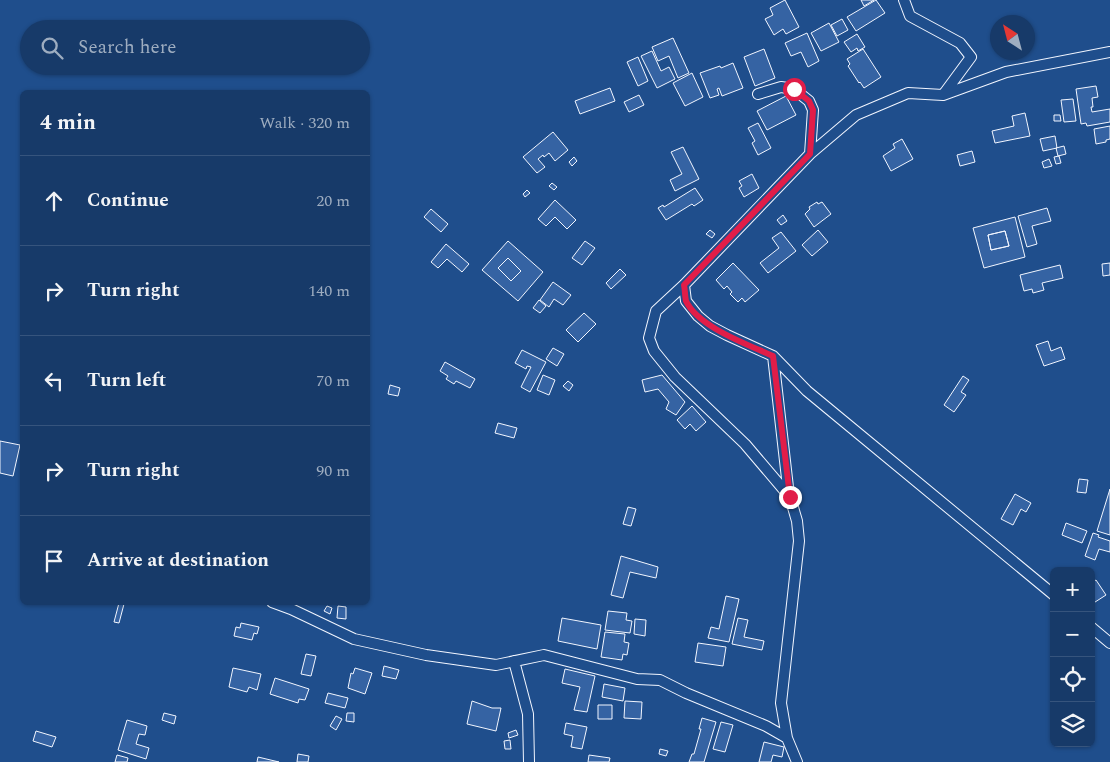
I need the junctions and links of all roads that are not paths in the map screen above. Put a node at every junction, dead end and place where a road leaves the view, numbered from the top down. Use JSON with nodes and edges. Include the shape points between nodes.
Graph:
{"nodes":[{"id":1,"x":904,"y":0,"type":"edge"},
{"id":2,"x":1110,"y":52,"type":"edge"},
{"id":3,"x":758,"y":94,"type":"dead end"},
{"id":4,"x":943,"y":96,"type":"junction"},
{"id":5,"x":810,"y":154,"type":"junction"},
{"id":6,"x":684,"y":285,"type":"junction"},
{"id":7,"x":773,"y":356,"type":"junction"},
{"id":8,"x":790,"y":497,"type":"junction"},
{"id":9,"x":1050,"y":592,"type":"edge"},
{"id":10,"x":279,"y":605,"type":"edge"},
{"id":11,"x":1095,"y":631,"type":"edge"},
{"id":12,"x":1110,"y":644,"type":"edge"},
{"id":13,"x":514,"y":660,"type":"junction"},
{"id":14,"x":787,"y":738,"type":"junction"},
{"id":15,"x":529,"y":762,"type":"edge"},
{"id":16,"x":797,"y":762,"type":"edge"}],
"edges":[{"from":1,"to":4,"type":"street","via":[[910,16],[960,44],[971,57]]},
{"from":2,"to":4,"type":"street","via":[[1006,72]]},
{"from":3,"to":5,"type":"street","via":[[781,87],[794,89],[809,101],[813,110]]},
{"from":4,"to":5,"type":"street","via":[[908,93],[856,115]]},
{"from":5,"to":6,"type":"street"},
{"from":6,"to":7,"type":"street","via":[[686,301],[710,326]]},
{"from":6,"to":8,"type":"street","via":[[656,311],[649,338],[654,350],[675,376],[745,444]]},
{"from":7,"to":8,"type":"street"},
{"from":7,"to":9,"type":"street","via":[[806,391]]},
{"from":8,"to":14,"type":"street","via":[[797,521],[798,542],[781,703]]},
{"from":10,"to":13,"type":"street","via":[[354,639],[466,661],[496,664]]},
{"from":11,"to":12,"type":"street"},
{"from":13,"to":14,"type":"street","via":[[544,655],[637,679],[660,680]]},
{"from":13,"to":15,"type":"street","via":[[528,714]]},
{"from":14,"to":16,"type":"street"}]}
